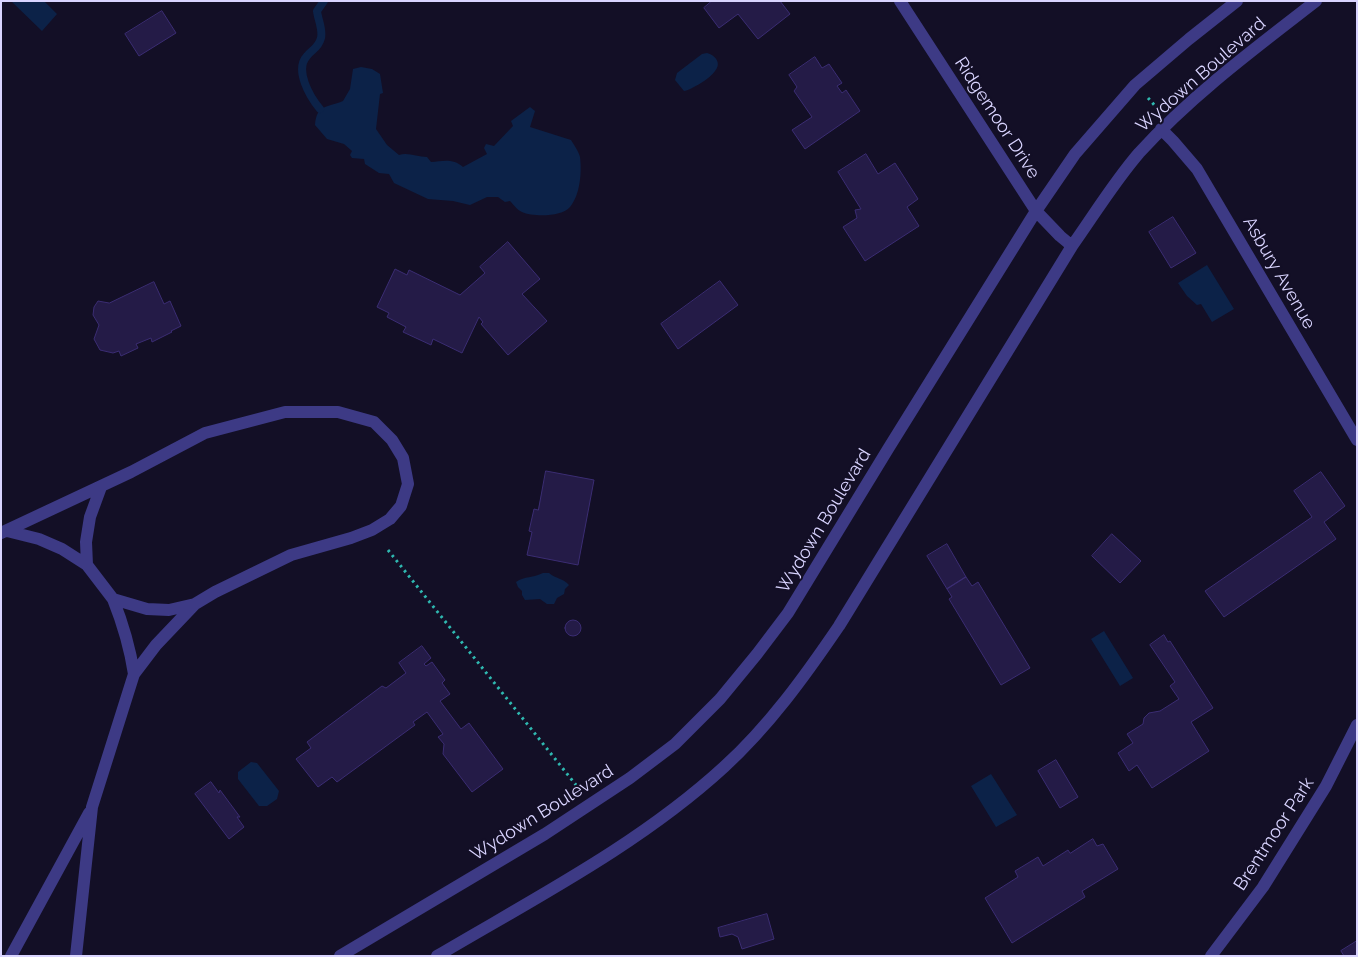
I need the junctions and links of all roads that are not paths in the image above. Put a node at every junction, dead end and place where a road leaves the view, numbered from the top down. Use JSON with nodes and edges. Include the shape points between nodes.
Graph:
{"nodes":[{"id":1,"x":900,"y":1,"type":"edge"},
{"id":2,"x":1237,"y":1,"type":"edge"},
{"id":3,"x":1316,"y":1,"type":"edge"},
{"id":4,"x":1166,"y":125,"type":"junction"},
{"id":5,"x":1036,"y":211,"type":"junction"},
{"id":6,"x":1072,"y":246,"type":"junction"},
{"id":7,"x":1357,"y":440,"type":"edge"},
{"id":8,"x":101,"y":487,"type":"junction"},
{"id":9,"x":4,"y":532,"type":"edge"},
{"id":10,"x":87,"y":565,"type":"junction"},
{"id":11,"x":113,"y":599,"type":"junction"},
{"id":12,"x":195,"y":604,"type":"junction"},
{"id":13,"x":134,"y":674,"type":"junction"},
{"id":14,"x":1357,"y":725,"type":"edge"},
{"id":15,"x":92,"y":807,"type":"junction"},
{"id":16,"x":11,"y":956,"type":"edge"},
{"id":17,"x":76,"y":956,"type":"edge"},
{"id":18,"x":340,"y":956,"type":"edge"},
{"id":19,"x":437,"y":956,"type":"edge"},
{"id":20,"x":1211,"y":956,"type":"edge"}],
"edges":[{"from":1,"to":5,"type":"street","name":"Ridgemoor Drive"},
{"from":2,"to":5,"type":"street","name":"Wydown Boulevard","via":[[1135,85],[1075,154]]},
{"from":3,"to":4,"type":"street","name":"Wydown Boulevard","via":[[1230,68]]},
{"from":4,"to":6,"type":"street","name":"Wydown Boulevard","via":[[1106,196]]},
{"from":4,"to":7,"type":"street","name":"Asbury Avenue","via":[[1197,169]]},
{"from":5,"to":6,"type":"street","name":"Ridgemoor Drive"},
{"from":5,"to":18,"type":"street","name":"Wydown Boulevard","via":[[788,613],[720,698],[675,744],[615,789]]},
{"from":6,"to":19,"type":"street","name":"Wydown Boulevard","via":[[839,626],[813,664],[756,734],[689,797],[642,832]]},
{"from":8,"to":9,"type":"street"},
{"from":8,"to":10,"type":"street","via":[[90,517]]},
{"from":8,"to":12,"type":"street","via":[[205,433],[285,412],[338,412],[374,422],[392,440],[403,458],[408,484],[401,506],[390,519],[351,538],[291,555]]},
{"from":9,"to":10,"type":"street","via":[[39,539]]},
{"from":10,"to":11,"type":"street"},
{"from":11,"to":12,"type":"street","via":[[147,610],[169,610]]},
{"from":11,"to":13,"type":"street","via":[[123,623]]},
{"from":12,"to":13,"type":"street"},
{"from":13,"to":15,"type":"street"},
{"from":14,"to":20,"type":"street","name":"Brentmoor Park","via":[[1326,786],[1262,887]]},
{"from":15,"to":16,"type":"street"},
{"from":15,"to":17,"type":"street"}]}
